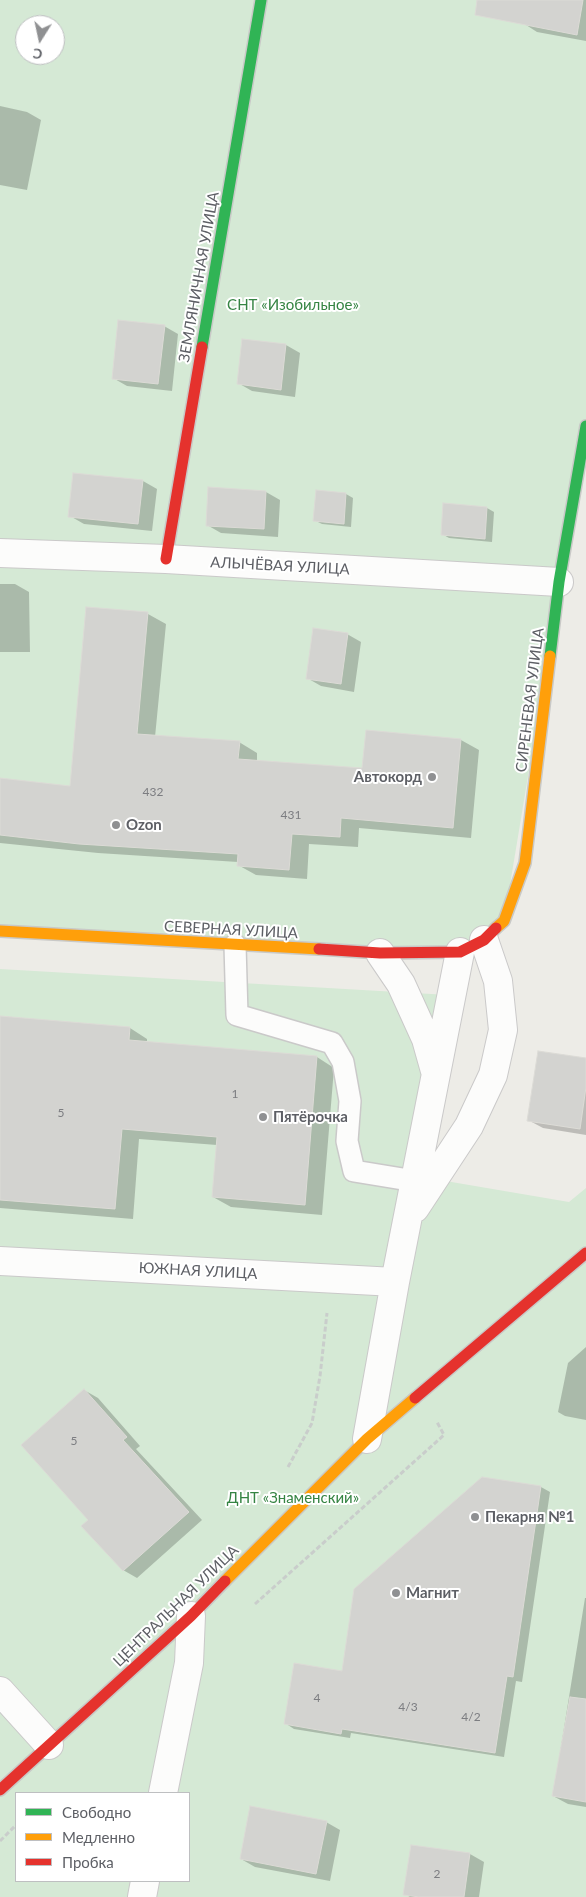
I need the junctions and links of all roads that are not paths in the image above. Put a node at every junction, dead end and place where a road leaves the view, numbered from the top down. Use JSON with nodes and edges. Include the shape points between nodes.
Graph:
{"nodes":[{"id":1,"x":261,"y":0,"type":"edge"},
{"id":2,"x":586,"y":426,"type":"edge"},
{"id":3,"x":0,"y":553,"type":"edge"},
{"id":4,"x":166,"y":559,"type":"junction"},
{"id":5,"x":559,"y":582,"type":"junction"},
{"id":6,"x":0,"y":931,"type":"edge"},
{"id":7,"x":235,"y":945,"type":"junction"},
{"id":8,"x":472,"y":946,"type":"junction"},
{"id":9,"x":380,"y":953,"type":"junction"},
{"id":10,"x":436,"y":1075,"type":"junction"},
{"id":11,"x":415,"y":1181,"type":"junction"},
{"id":12,"x":408,"y":1220,"type":"junction"},
{"id":13,"x":586,"y":1253,"type":"edge"},
{"id":14,"x":0,"y":1260,"type":"edge"},
{"id":15,"x":395,"y":1282,"type":"junction"},
{"id":16,"x":367,"y":1439,"type":"junction"},
{"id":17,"x":191,"y":1616,"type":"junction"},
{"id":18,"x":0,"y":1691,"type":"edge"},
{"id":19,"x":48,"y":1745,"type":"junction"},
{"id":20,"x":0,"y":1790,"type":"edge"},
{"id":21,"x":163,"y":1792,"type":"edge"},
{"id":22,"x":145,"y":1882,"type":"edge"},
{"id":23,"x":142,"y":1897,"type":"edge"}],
"edges":[{"from":1,"to":4,"type":"street","name":"ЗЕМЛЯНИЧНАЯ УЛИЦА"},
{"from":2,"to":5,"type":"street","name":"СИРЕНЕВАЯ УЛИЦА"},
{"from":3,"to":4,"type":"street","name":"АЛЫЧЁВАЯ УЛИЦА"},
{"from":4,"to":5,"type":"street","name":"АЛЫЧЁВАЯ УЛИЦА"},
{"from":5,"to":8,"type":"street","name":"СИРЕНЕВАЯ УЛИЦА","via":[[525,863],[504,921]]},
{"from":6,"to":7,"type":"street","name":"СЕВЕРНАЯ УЛИЦА"},
{"from":7,"to":9,"type":"street","name":"СЕВЕРНАЯ УЛИЦА"},
{"from":7,"to":11,"type":"lane","via":[[236,1015],[332,1043],[343,1062],[350,1101],[347,1141],[354,1171]]},
{"from":8,"to":9,"type":"street","name":"СЕВЕРНАЯ УЛИЦА"},
{"from":8,"to":10,"type":"street"},
{"from":8,"to":12,"type":"street","via":[[498,981],[503,1030],[493,1075],[469,1126]]},
{"from":9,"to":10,"type":"street","via":[[404,992],[426,1039]]},
{"from":10,"to":11,"type":"street"},
{"from":11,"to":12,"type":"street"},
{"from":12,"to":15,"type":"street"},
{"from":13,"to":16,"type":"street","name":"ЦЕНТРАЛЬНАЯ УЛИЦА"},
{"from":14,"to":15,"type":"street","name":"ЮЖНАЯ УЛИЦА"},
{"from":15,"to":16,"type":"street"},
{"from":16,"to":17,"type":"street","name":"ЦЕНТРАЛЬНАЯ УЛИЦА"},
{"from":17,"to":19,"type":"street","name":"ЦЕНТРАЛЬНАЯ УЛИЦА"},
{"from":17,"to":21,"type":"street","via":[[190,1663]]},
{"from":18,"to":19,"type":"street"},
{"from":19,"to":20,"type":"street","name":"ЦЕНТРАЛЬНАЯ УЛИЦА"},
{"from":22,"to":23,"type":"street"}]}
